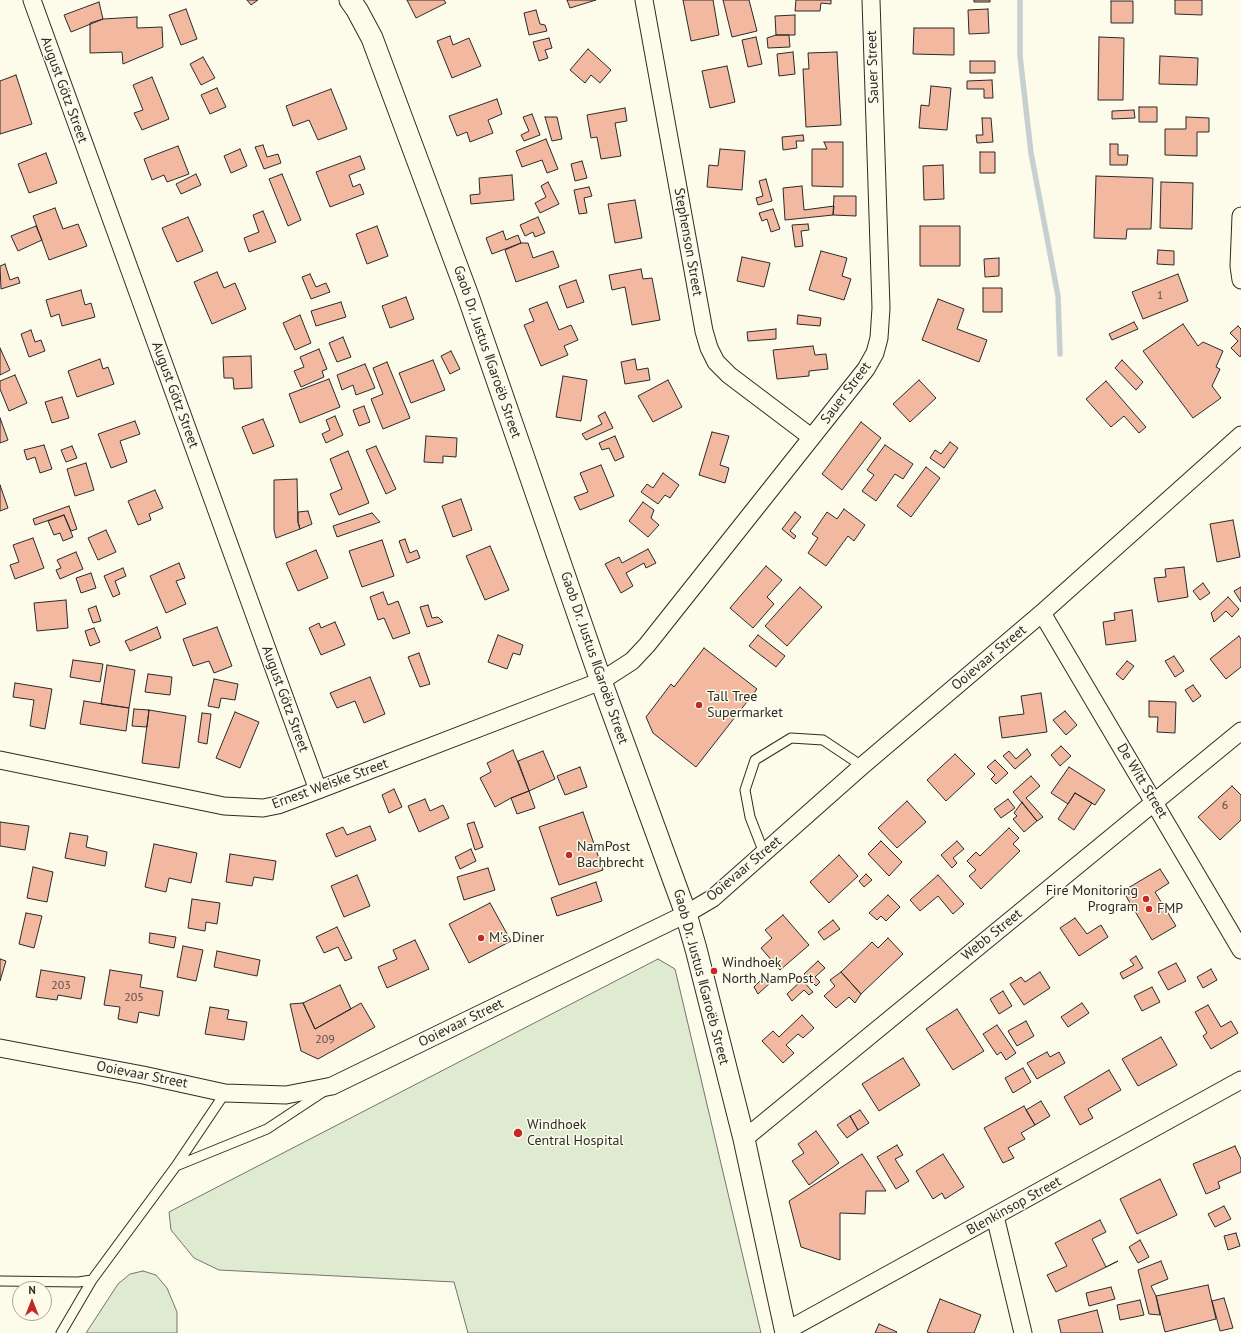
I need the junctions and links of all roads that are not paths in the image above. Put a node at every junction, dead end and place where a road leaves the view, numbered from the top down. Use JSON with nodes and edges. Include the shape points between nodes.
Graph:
{"nodes":[{"id":1,"x":32,"y":0,"type":"edge"},
{"id":2,"x":350,"y":0,"type":"edge"},
{"id":3,"x":644,"y":0,"type":"edge"},
{"id":4,"x":872,"y":0,"type":"edge"},
{"id":5,"x":1241,"y":216,"type":"edge"},
{"id":6,"x":1241,"y":280,"type":"edge"},
{"id":7,"x":1241,"y":435,"type":"edge"},
{"id":8,"x":812,"y":437,"type":"junction"},
{"id":9,"x":1042,"y":613,"type":"junction"},
{"id":10,"x":602,"y":681,"type":"junction"},
{"id":11,"x":1241,"y":731,"type":"edge"},
{"id":12,"x":0,"y":760,"type":"edge"},
{"id":13,"x":862,"y":766,"type":"junction"},
{"id":14,"x":318,"y":790,"type":"junction"},
{"id":15,"x":1154,"y":802,"type":"junction"},
{"id":16,"x":764,"y":853,"type":"junction"},
{"id":17,"x":686,"y":914,"type":"junction"},
{"id":18,"x":1241,"y":950,"type":"edge"},
{"id":19,"x":0,"y":1048,"type":"edge"},
{"id":20,"x":1241,"y":1080,"type":"edge"},
{"id":21,"x":332,"y":1086,"type":"junction"},
{"id":22,"x":225,"y":1093,"type":"junction"},
{"id":23,"x":744,"y":1139,"type":"junction"},
{"id":24,"x":176,"y":1166,"type":"junction"},
{"id":25,"x":995,"y":1216,"type":"junction"},
{"id":26,"x":92,"y":1280,"type":"junction"},
{"id":27,"x":0,"y":1282,"type":"edge"},
{"id":28,"x":786,"y":1332,"type":"edge"},
{"id":29,"x":61,"y":1333,"type":"edge"},
{"id":30,"x":1023,"y":1333,"type":"edge"}],
"edges":[{"from":1,"to":14,"type":"street","name":"August Götz Street"},
{"from":2,"to":10,"type":"street","name":"Gaob Dr. Justus ǁGaroëb Street","via":[[372,38],[468,296]]},
{"from":3,"to":8,"type":"street","name":"Stephenson Street","via":[[709,348],[716,362],[729,375]]},
{"from":4,"to":8,"type":"street","name":"Sauer Street","via":[[881,308],[879,338],[875,353],[866,369]]},
{"from":5,"to":6,"type":"street"},
{"from":7,"to":9,"type":"street","name":"Ooievaar Street"},
{"from":8,"to":10,"type":"street","name":"Sauer Street","via":[[647,645],[632,661]]},
{"from":9,"to":13,"type":"street","name":"Ooievaar Street"},
{"from":9,"to":15,"type":"street","name":"De Witt Street"},
{"from":10,"to":14,"type":"street","name":"Ernest Weiske Street"},
{"from":10,"to":17,"type":"street","name":"Gaob Dr. Justus ǁGaroëb Street"},
{"from":11,"to":15,"type":"street","name":"Webb Street"},
{"from":12,"to":14,"type":"street","name":"Ernest Weiske Street","via":[[231,807],[263,808]]},
{"from":13,"to":16,"type":"street","name":"Ooievaar Street"},
{"from":13,"to":16,"type":"lane","via":[[823,740],[791,738],[755,760],[745,790],[750,816]]},
{"from":15,"to":18,"type":"street","name":"De Witt Street"},
{"from":15,"to":23,"type":"street","name":"Webb Street"},
{"from":16,"to":17,"type":"street","name":"Ooievaar Street","via":[[713,898]]},
{"from":17,"to":21,"type":"street","name":"Ooievaar Street"},
{"from":17,"to":23,"type":"street","name":"Gaob Dr. Justus ǁGaroëb Street"},
{"from":19,"to":22,"type":"street","name":"Ooievaar Street"},
{"from":20,"to":25,"type":"street","name":"Blenkinsop Street"},
{"from":21,"to":22,"type":"street","name":"Ooievaar Street","via":[[286,1095]]},
{"from":21,"to":24,"type":"lane","via":[[267,1129]]},
{"from":22,"to":24,"type":"lane"},
{"from":23,"to":28,"type":"street","name":"Gaob Dr. Justus ǁGaroëb Street"},
{"from":24,"to":26,"type":"lane"},
{"from":25,"to":28,"type":"street","name":"Blenkinsop Street"},
{"from":25,"to":30,"type":"street"},
{"from":26,"to":27,"type":"lane"},
{"from":26,"to":29,"type":"lane"}]}
